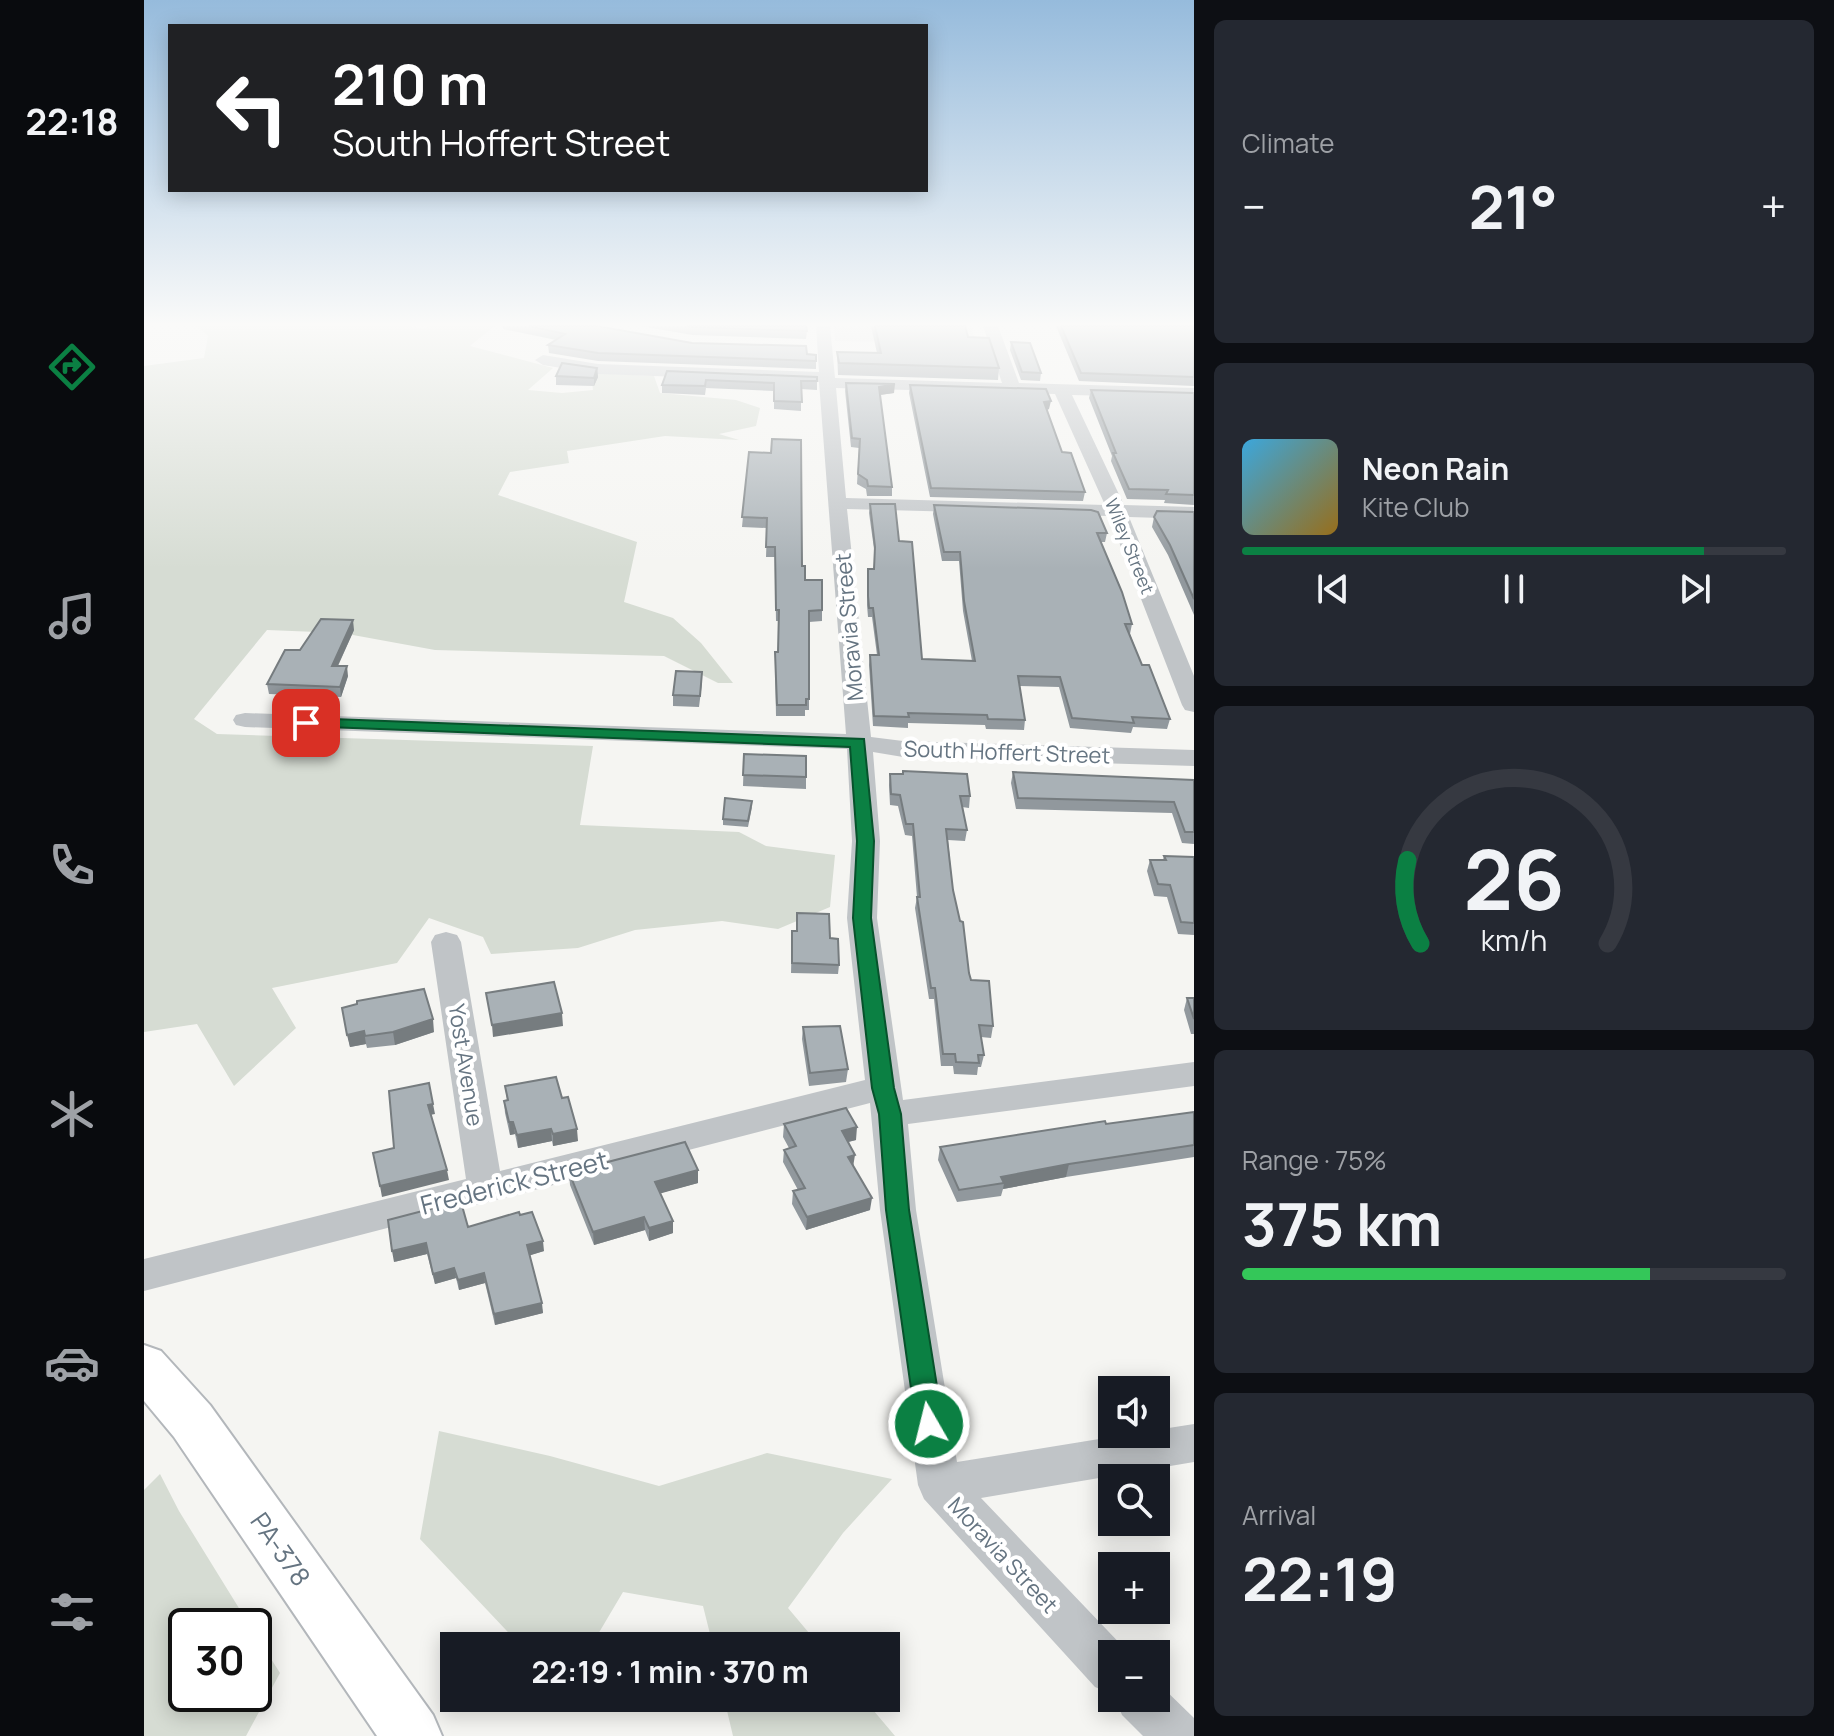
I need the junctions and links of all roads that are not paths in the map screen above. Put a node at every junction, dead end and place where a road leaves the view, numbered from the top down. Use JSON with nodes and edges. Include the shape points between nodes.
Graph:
{"nodes":[{"id":1,"x":828,"y":407,"type":"edge"},
{"id":2,"x":1069,"y":407,"type":"edge"},
{"id":3,"x":837,"y":503,"type":"junction"},
{"id":4,"x":1117,"y":511,"type":"junction"},
{"id":5,"x":1194,"y":513,"type":"edge"},
{"id":6,"x":1194,"y":705,"type":"edge"},
{"id":7,"x":245,"y":720,"type":"dead end"},
{"id":8,"x":858,"y":742,"type":"junction"},
{"id":9,"x":1194,"y":758,"type":"edge"},
{"id":10,"x":446,"y":942,"type":"dead end"},
{"id":11,"x":1194,"y":1074,"type":"edge"},
{"id":12,"x":886,"y":1101,"type":"junction"},
{"id":13,"x":485,"y":1188,"type":"junction"},
{"id":14,"x":144,"y":1275,"type":"edge"},
{"id":15,"x":144,"y":1366,"type":"edge"},
{"id":16,"x":1194,"y":1443,"type":"edge"},
{"id":17,"x":939,"y":1485,"type":"junction"},
{"id":18,"x":1098,"y":1655,"type":"edge"},
{"id":19,"x":1153,"y":1712,"type":"edge"},
{"id":20,"x":412,"y":1736,"type":"edge"},
{"id":21,"x":1177,"y":1736,"type":"edge"}],
"edges":[{"from":1,"to":3,"type":"street","name":"Moravia Street"},
{"from":2,"to":4,"type":"street","name":"Wiley Street"},
{"from":3,"to":4,"type":"street"},
{"from":3,"to":8,"type":"street","name":"Moravia Street"},
{"from":4,"to":5,"type":"street"},
{"from":4,"to":6,"type":"street","name":"Wiley Street"},
{"from":7,"to":8,"type":"street","name":"South Hoffert Street"},
{"from":8,"to":9,"type":"street","name":"South Hoffert Street","via":[[903,749]]},
{"from":8,"to":12,"type":"street","name":"Moravia Street","via":[[866,841],[862,918]]},
{"from":10,"to":13,"type":"street","name":"Yost Avenue"},
{"from":11,"to":12,"type":"street","name":"Frederick Street"},
{"from":12,"to":13,"type":"street","name":"Frederick Street"},
{"from":12,"to":17,"type":"street","name":"Moravia Street"},
{"from":13,"to":14,"type":"street","name":"Frederick Street"},
{"from":15,"to":20,"type":"main road","name":"PA-378","via":[[192,1421]]},
{"from":16,"to":17,"type":"street"},
{"from":17,"to":18,"type":"street","name":"Moravia Street"},
{"from":19,"to":21,"type":"street"}]}
